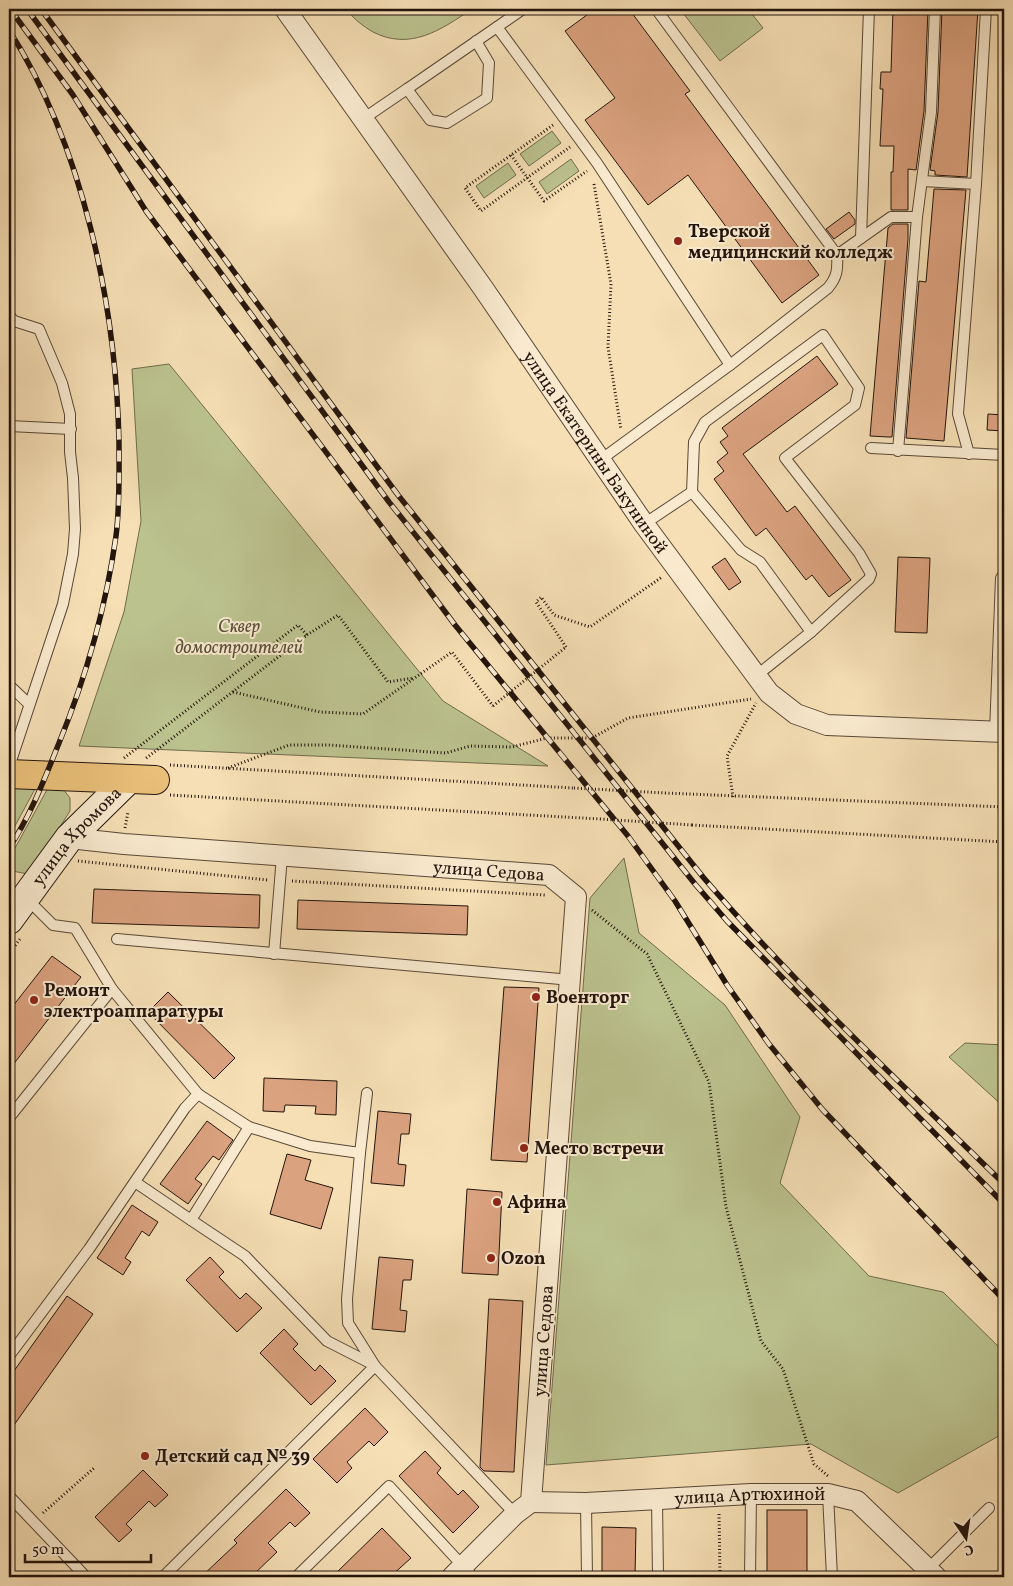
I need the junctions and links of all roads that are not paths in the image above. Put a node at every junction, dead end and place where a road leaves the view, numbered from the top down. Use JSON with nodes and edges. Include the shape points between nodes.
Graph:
{"nodes":[{"id":1,"x":285,"y":9,"type":"edge"},
{"id":2,"x":523,"y":9,"type":"edge"},
{"id":3,"x":656,"y":9,"type":"edge"},
{"id":4,"x":869,"y":9,"type":"edge"},
{"id":5,"x":935,"y":9,"type":"edge"},
{"id":6,"x":986,"y":9,"type":"edge"},
{"id":7,"x":497,"y":27,"type":"junction"},
{"id":8,"x":476,"y":41,"type":"junction"},
{"id":9,"x":407,"y":89,"type":"junction"},
{"id":10,"x":363,"y":119,"type":"junction"},
{"id":11,"x":922,"y":181,"type":"junction"},
{"id":12,"x":976,"y":184,"type":"junction"},
{"id":13,"x":917,"y":217,"type":"junction"},
{"id":14,"x":861,"y":238,"type":"junction"},
{"id":15,"x":837,"y":255,"type":"junction"},
{"id":16,"x":9,"y":315,"type":"edge"},
{"id":17,"x":730,"y":365,"type":"junction"},
{"id":18,"x":9,"y":426,"type":"edge"},
{"id":19,"x":71,"y":429,"type":"junction"},
{"id":20,"x":871,"y":448,"type":"dead end"},
{"id":21,"x":898,"y":451,"type":"junction"},
{"id":22,"x":969,"y":454,"type":"junction"},
{"id":23,"x":1004,"y":455,"type":"edge"},
{"id":24,"x":599,"y":460,"type":"junction"},
{"id":25,"x":692,"y":492,"type":"junction"},
{"id":26,"x":644,"y":524,"type":"junction"},
{"id":27,"x":1004,"y":574,"type":"edge"},
{"id":28,"x":811,"y":632,"type":"junction"},
{"id":29,"x":756,"y":676,"type":"junction"},
{"id":30,"x":9,"y":685,"type":"edge"},
{"id":31,"x":28,"y":704,"type":"junction"},
{"id":32,"x":999,"y":732,"type":"edge"},
{"id":33,"x":9,"y":767,"type":"edge"},
{"id":34,"x":146,"y":773,"type":"joint"},
{"id":35,"x":9,"y":774,"type":"edge"},
{"id":36,"x":62,"y":847,"type":"junction"},
{"id":37,"x":282,"y":856,"type":"junction"},
{"id":38,"x":26,"y":897,"type":"junction"},
{"id":39,"x":9,"y":920,"type":"edge"},
{"id":40,"x":117,"y":939,"type":"dead end"},
{"id":41,"x":274,"y":954,"type":"junction"},
{"id":42,"x":571,"y":980,"type":"junction"},
{"id":43,"x":112,"y":989,"type":"junction"},
{"id":44,"x":198,"y":1094,"type":"junction"},
{"id":45,"x":367,"y":1094,"type":"dead end"},
{"id":46,"x":9,"y":1118,"type":"edge"},
{"id":47,"x":249,"y":1127,"type":"junction"},
{"id":48,"x":360,"y":1152,"type":"junction"},
{"id":49,"x":135,"y":1182,"type":"junction"},
{"id":50,"x":191,"y":1220,"type":"junction"},
{"id":51,"x":9,"y":1356,"type":"edge"},
{"id":52,"x":375,"y":1366,"type":"junction"},
{"id":53,"x":751,"y":1494,"type":"junction"},
{"id":54,"x":828,"y":1494,"type":"junction"},
{"id":55,"x":9,"y":1496,"type":"edge"},
{"id":56,"x":657,"y":1499,"type":"junction"},
{"id":57,"x":531,"y":1502,"type":"junction"},
{"id":58,"x":586,"y":1502,"type":"junction"},
{"id":59,"x":990,"y":1508,"type":"dead end"},
{"id":60,"x":515,"y":1514,"type":"junction"},
{"id":61,"x":463,"y":1573,"type":"edge"},
{"id":62,"x":932,"y":1573,"type":"edge"},
{"id":63,"x":86,"y":1577,"type":"edge"},
{"id":64,"x":163,"y":1577,"type":"edge"},
{"id":65,"x":296,"y":1577,"type":"edge"},
{"id":66,"x":587,"y":1577,"type":"edge"},
{"id":67,"x":658,"y":1577,"type":"edge"},
{"id":68,"x":750,"y":1577,"type":"edge"},
{"id":69,"x":832,"y":1577,"type":"edge"}],
"edges":[{"from":1,"to":10,"type":"street","name":"улица Екатерины Бакуниной"},
{"from":2,"to":7,"type":"lane"},
{"from":3,"to":15,"type":"lane"},
{"from":4,"to":14,"type":"lane"},
{"from":5,"to":11,"type":"lane","via":[[931,112]]},
{"from":6,"to":12,"type":"lane"},
{"from":7,"to":8,"type":"lane"},
{"from":7,"to":17,"type":"lane","via":[[597,163]]},
{"from":8,"to":9,"type":"lane"},
{"from":8,"to":9,"type":"lane","via":[[489,63],[487,98],[447,123],[430,120]]},
{"from":9,"to":10,"type":"lane"},
{"from":10,"to":24,"type":"street","name":"улица Екатерины Бакуниной","via":[[484,288]]},
{"from":11,"to":12,"type":"lane"},
{"from":11,"to":13,"type":"lane"},
{"from":12,"to":22,"type":"lane","via":[[958,414]]},
{"from":13,"to":14,"type":"lane","via":[[890,217]]},
{"from":13,"to":21,"type":"lane"},
{"from":14,"to":15,"type":"lane"},
{"from":15,"to":17,"type":"lane","via":[[836,278],[828,288]]},
{"from":16,"to":19,"type":"lane","via":[[14,321],[39,329],[62,383]]},
{"from":17,"to":24,"type":"lane"},
{"from":18,"to":19,"type":"lane"},
{"from":19,"to":31,"type":"lane","via":[[75,503],[73,554],[64,604]]},
{"from":20,"to":21,"type":"lane"},
{"from":21,"to":22,"type":"lane"},
{"from":22,"to":23,"type":"lane"},
{"from":24,"to":26,"type":"street","name":"улица Екатерины Бакуниной"},
{"from":25,"to":26,"type":"lane"},
{"from":25,"to":28,"type":"lane","via":[[741,550],[760,562]]},
{"from":25,"to":28,"type":"lane","via":[[694,442],[704,422],[822,335],[859,388],[855,405],[784,458],[859,553],[871,574]]},
{"from":26,"to":29,"type":"street","name":"улица Екатерины Бакуниной"},
{"from":27,"to":32,"type":"lane","via":[[1001,578]]},
{"from":28,"to":29,"type":"lane"},
{"from":29,"to":32,"type":"street","name":"улица Екатерины Бакуниной","via":[[782,704],[796,714],[819,723]]},
{"from":30,"to":31,"type":"lane"},
{"from":31,"to":33,"type":"lane"},
{"from":34,"to":35,"type":"main road"},
{"from":34,"to":36,"type":"street","name":"улица Хромова"},
{"from":36,"to":37,"type":"street","name":"улица Седова","via":[[124,844]]},
{"from":36,"to":38,"type":"street","name":"улица Хромова"},
{"from":37,"to":41,"type":"lane"},
{"from":37,"to":42,"type":"street","name":"улица Седова","via":[[550,875],[576,897]]},
{"from":38,"to":39,"type":"street","name":"улица Хромова"},
{"from":38,"to":43,"type":"lane","via":[[53,925],[75,928]]},
{"from":40,"to":41,"type":"lane"},
{"from":41,"to":42,"type":"lane"},
{"from":42,"to":57,"type":"street","name":"улица Седова"},
{"from":43,"to":44,"type":"lane"},
{"from":43,"to":46,"type":"lane"},
{"from":44,"to":47,"type":"lane"},
{"from":44,"to":49,"type":"lane"},
{"from":45,"to":48,"type":"lane"},
{"from":47,"to":48,"type":"lane","via":[[310,1146]]},
{"from":47,"to":50,"type":"lane"},
{"from":48,"to":52,"type":"lane","via":[[347,1299],[348,1323]]},
{"from":49,"to":50,"type":"lane"},
{"from":49,"to":51,"type":"lane","via":[[89,1250]]},
{"from":50,"to":52,"type":"lane","via":[[245,1256],[327,1341]]},
{"from":52,"to":60,"type":"lane"},
{"from":52,"to":64,"type":"lane"},
{"from":53,"to":54,"type":"street","name":"улица Артюхиной"},
{"from":53,"to":56,"type":"street","name":"улица Артюхиной"},
{"from":53,"to":68,"type":"lane"},
{"from":54,"to":62,"type":"street","name":"улица Артюхиной","via":[[857,1501]]},
{"from":54,"to":69,"type":"lane"},
{"from":55,"to":63,"type":"lane"},
{"from":56,"to":58,"type":"street","name":"улица Артюхиной"},
{"from":56,"to":67,"type":"lane"},
{"from":57,"to":58,"type":"street","name":"улица Артюхиной"},
{"from":57,"to":60,"type":"street"},
{"from":58,"to":66,"type":"lane"},
{"from":59,"to":62,"type":"lane"},
{"from":60,"to":61,"type":"street"},
{"from":61,"to":65,"type":"lane","via":[[389,1486]]}]}
